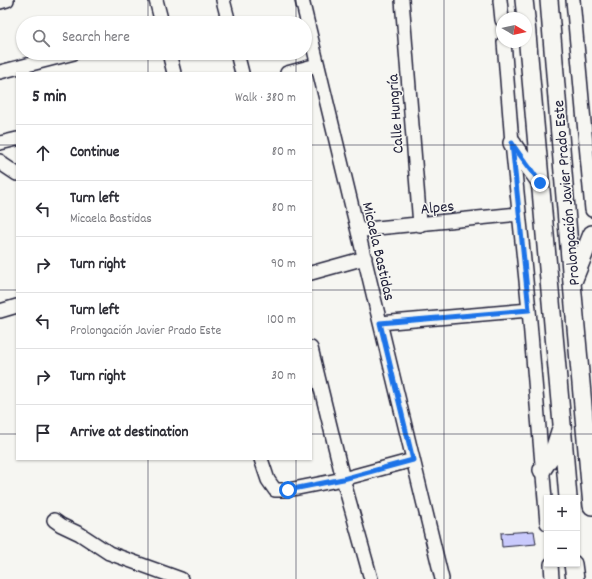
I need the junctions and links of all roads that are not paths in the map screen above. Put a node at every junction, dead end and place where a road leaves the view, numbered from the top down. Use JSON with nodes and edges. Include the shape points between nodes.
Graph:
{"nodes":[{"id":1,"x":7,"y":0,"type":"edge"},
{"id":2,"x":156,"y":0,"type":"edge"},
{"id":3,"x":223,"y":0,"type":"edge"},
{"id":4,"x":302,"y":0,"type":"edge"},
{"id":5,"x":402,"y":0,"type":"edge"},
{"id":6,"x":500,"y":0,"type":"edge"},
{"id":7,"x":524,"y":0,"type":"edge"},
{"id":8,"x":549,"y":0,"type":"edge"},
{"id":9,"x":573,"y":0,"type":"edge"},
{"id":10,"x":0,"y":2,"type":"edge"},
{"id":11,"x":501,"y":12,"type":"edge"},
{"id":12,"x":525,"y":12,"type":"edge"},
{"id":13,"x":160,"y":16,"type":"edge"},
{"id":14,"x":227,"y":16,"type":"edge"},
{"id":15,"x":306,"y":16,"type":"edge"},
{"id":16,"x":312,"y":43,"type":"edge"},
{"id":17,"x":504,"y":48,"type":"edge"},
{"id":18,"x":528,"y":48,"type":"edge"},
{"id":19,"x":47,"y":60,"type":"edge"},
{"id":20,"x":171,"y":60,"type":"edge"},
{"id":21,"x":239,"y":60,"type":"edge"},
{"id":22,"x":317,"y":65,"type":"junction"},
{"id":23,"x":0,"y":72,"type":"edge"},
{"id":24,"x":174,"y":72,"type":"edge"},
{"id":25,"x":242,"y":72,"type":"edge"},
{"id":26,"x":291,"y":72,"type":"edge"},
{"id":27,"x":588,"y":124,"type":"edge"},
{"id":28,"x":16,"y":140,"type":"edge"},
{"id":29,"x":0,"y":143,"type":"edge"},
{"id":30,"x":512,"y":143,"type":"junction"},
{"id":31,"x":0,"y":161,"type":"edge"},
{"id":32,"x":16,"y":173,"type":"edge"},
{"id":33,"x":540,"y":183,"type":"junction"},
{"id":34,"x":592,"y":210,"type":"edge"},
{"id":35,"x":520,"y":214,"type":"junction"},
{"id":36,"x":420,"y":225,"type":"junction"},
{"id":37,"x":358,"y":232,"type":"junction"},
{"id":38,"x":592,"y":234,"type":"edge"},
{"id":39,"x":365,"y":258,"type":"junction"},
{"id":40,"x":312,"y":273,"type":"edge"},
{"id":41,"x":572,"y":283,"type":"junction"},
{"id":42,"x":16,"y":306,"type":"edge"},
{"id":43,"x":529,"y":310,"type":"junction"},
{"id":44,"x":0,"y":311,"type":"edge"},
{"id":45,"x":380,"y":323,"type":"junction"},
{"id":46,"x":312,"y":352,"type":"edge"},
{"id":47,"x":562,"y":424,"type":"junction"},
{"id":48,"x":261,"y":460,"type":"edge"},
{"id":49,"x":413,"y":460,"type":"junction"},
{"id":50,"x":542,"y":470,"type":"junction"},
{"id":51,"x":343,"y":479,"type":"junction"},
{"id":52,"x":544,"y":495,"type":"edge"},
{"id":53,"x":568,"y":495,"type":"edge"},
{"id":54,"x":592,"y":506,"type":"edge"},
{"id":55,"x":54,"y":520,"type":"dead end"},
{"id":56,"x":550,"y":567,"type":"edge"},
{"id":57,"x":573,"y":567,"type":"edge"},
{"id":58,"x":181,"y":579,"type":"edge"},
{"id":59,"x":371,"y":579,"type":"edge"},
{"id":60,"x":442,"y":579,"type":"edge"},
{"id":61,"x":552,"y":579,"type":"edge"},
{"id":62,"x":575,"y":579,"type":"edge"}],
"edges":[{"from":1,"to":10,"type":"street"},
{"from":2,"to":13,"type":"street"},
{"from":3,"to":14,"type":"street"},
{"from":4,"to":15,"type":"street","name":"Micaela Bastidas"},
{"from":5,"to":36,"type":"street","name":"Calle Hungría"},
{"from":6,"to":11,"type":"street"},
{"from":7,"to":12,"type":"main road"},
{"from":8,"to":41,"type":"main road","name":"Prolongación Javier Prado Este"},
{"from":9,"to":27,"type":"street","name":"Prolongación Javier Prado Este"},
{"from":16,"to":22,"type":"street","name":"Micaela Bastidas"},
{"from":17,"to":30,"type":"street"},
{"from":18,"to":33,"type":"main road","name":"Prolongación Javier Prado Este"},
{"from":19,"to":23,"type":"street"},
{"from":20,"to":24,"type":"street"},
{"from":21,"to":25,"type":"street"},
{"from":22,"to":26,"type":"street"},
{"from":22,"to":37,"type":"street","name":"Micaela Bastidas"},
{"from":27,"to":34,"type":"street","name":"Prolongación Javier Prado Este"},
{"from":28,"to":29,"type":"street"},
{"from":30,"to":33,"type":"main road"},
{"from":30,"to":35,"type":"street"},
{"from":31,"to":32,"type":"street"},
{"from":33,"to":47,"type":"main road","name":"Prolongación Javier Prado Este"},
{"from":35,"to":36,"type":"street","name":"Alpes"},
{"from":35,"to":43,"type":"street"},
{"from":36,"to":37,"type":"street","name":"Alpes"},
{"from":37,"to":39,"type":"street","name":"Micaela Bastidas"},
{"from":38,"to":41,"type":"main road"},
{"from":39,"to":40,"type":"street"},
{"from":39,"to":45,"type":"street","name":"Micaela Bastidas"},
{"from":41,"to":54,"type":"main road","name":"Prolongación Javier Prado Este"},
{"from":42,"to":44,"type":"street"},
{"from":43,"to":45,"type":"street"},
{"from":43,"to":50,"type":"street"},
{"from":45,"to":49,"type":"street","name":"Micaela Bastidas"},
{"from":46,"to":51,"type":"street"},
{"from":47,"to":50,"type":"main road","via":[[555,448]]},
{"from":47,"to":53,"type":"main road","name":"Prolongación Javier Prado Este"},
{"from":48,"to":51,"type":"street","via":[[268,480],[275,490],[288,490]]},
{"from":49,"to":51,"type":"street"},
{"from":49,"to":60,"type":"street","name":"Micaela Bastidas"},
{"from":50,"to":52,"type":"street"},
{"from":51,"to":59,"type":"street"},
{"from":55,"to":58,"type":"street","via":[[108,553]]},
{"from":56,"to":61,"type":"street"},
{"from":57,"to":62,"type":"main road"}]}
